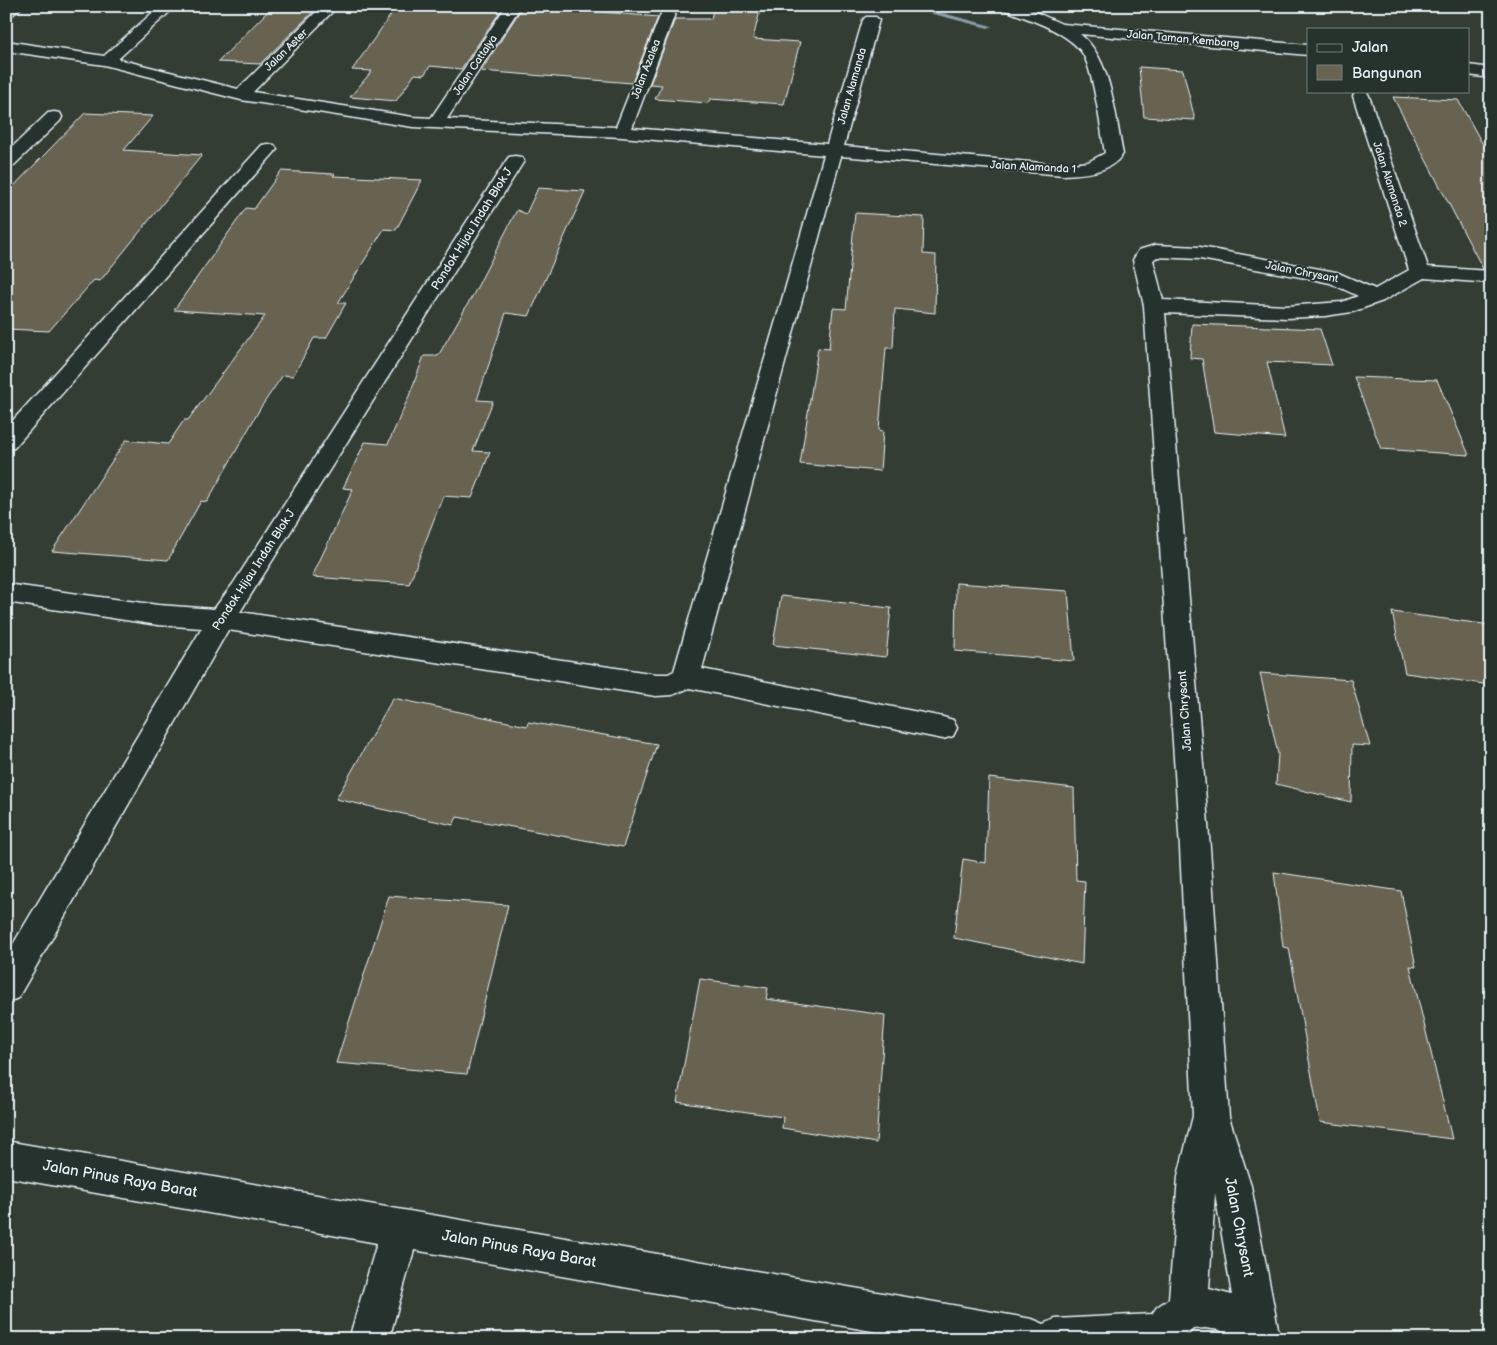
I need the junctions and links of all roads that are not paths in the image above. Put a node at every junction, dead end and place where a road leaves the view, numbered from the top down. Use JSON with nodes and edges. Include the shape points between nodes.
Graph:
{"nodes":[{"id":1,"x":16,"y":6,"type":"edge"},
{"id":2,"x":169,"y":6,"type":"edge"},
{"id":3,"x":331,"y":6,"type":"edge"},
{"id":4,"x":514,"y":6,"type":"edge"},
{"id":5,"x":670,"y":6,"type":"edge"},
{"id":6,"x":1008,"y":6,"type":"edge"},
{"id":7,"x":6,"y":13,"type":"edge"},
{"id":8,"x":871,"y":20,"type":"dead end"},
{"id":9,"x":1059,"y":28,"type":"junction"},
{"id":10,"x":6,"y":46,"type":"edge"},
{"id":11,"x":1307,"y":50,"type":"edge"},
{"id":12,"x":107,"y":61,"type":"junction"},
{"id":13,"x":1470,"y":70,"type":"edge"},
{"id":14,"x":1491,"y":73,"type":"edge"},
{"id":15,"x":241,"y":95,"type":"junction"},
{"id":16,"x":1361,"y":96,"type":"dead end"},
{"id":17,"x":54,"y":117,"type":"dead end"},
{"id":18,"x":435,"y":124,"type":"junction"},
{"id":19,"x":622,"y":132,"type":"junction"},
{"id":20,"x":268,"y":149,"type":"dead end"},
{"id":21,"x":834,"y":152,"type":"junction"},
{"id":22,"x":515,"y":161,"type":"dead end"},
{"id":23,"x":6,"y":163,"type":"edge"},
{"id":24,"x":1420,"y":272,"type":"junction"},
{"id":25,"x":1491,"y":277,"type":"edge"},
{"id":26,"x":1376,"y":298,"type":"junction"},
{"id":27,"x":1154,"y":306,"type":"junction"},
{"id":28,"x":6,"y":443,"type":"edge"},
{"id":29,"x":6,"y":593,"type":"edge"},
{"id":30,"x":221,"y":620,"type":"junction"},
{"id":31,"x":686,"y":677,"type":"junction"},
{"id":32,"x":943,"y":728,"type":"dead end"},
{"id":33,"x":6,"y":987,"type":"edge"},
{"id":34,"x":1210,"y":1117,"type":"junction"},
{"id":35,"x":6,"y":1159,"type":"edge"},
{"id":36,"x":401,"y":1228,"type":"junction"},
{"id":37,"x":1171,"y":1327,"type":"edge"},
{"id":38,"x":369,"y":1339,"type":"edge"},
{"id":39,"x":1032,"y":1339,"type":"edge"},
{"id":40,"x":1056,"y":1339,"type":"edge"},
{"id":41,"x":1259,"y":1339,"type":"edge"}],
"edges":[{"from":1,"to":7,"type":"street"},
{"from":2,"to":12,"type":"street"},
{"from":3,"to":15,"type":"street","name":"Jalan Aster"},
{"from":4,"to":18,"type":"street","name":"Jalan Cattalya"},
{"from":5,"to":19,"type":"street","name":"Jalan Azalea"},
{"from":6,"to":9,"type":"street"},
{"from":8,"to":21,"type":"street","name":"Jalan Alamanda"},
{"from":9,"to":11,"type":"street","name":"Jalan Taman Kembang"},
{"from":9,"to":21,"type":"street","name":"Jalan Alamanda 1","via":[[1090,52],[1114,154],[1106,162],[1094,168],[1064,170]]},
{"from":10,"to":12,"type":"street"},
{"from":12,"to":15,"type":"street"},
{"from":13,"to":14,"type":"street"},
{"from":15,"to":18,"type":"street"},
{"from":16,"to":24,"type":"street","name":"Jalan Alamanda 2"},
{"from":17,"to":23,"type":"street"},
{"from":18,"to":19,"type":"street"},
{"from":19,"to":21,"type":"street"},
{"from":20,"to":28,"type":"street"},
{"from":21,"to":31,"type":"street","name":"Jalan Alamanda"},
{"from":22,"to":30,"type":"street","name":"Pondok Hijau Indah Blok J"},
{"from":24,"to":25,"type":"street"},
{"from":24,"to":26,"type":"street"},
{"from":26,"to":27,"type":"street","via":[[1345,308],[1287,312]]},
{"from":26,"to":27,"type":"street","name":"Jalan Chrysant","via":[[1345,281],[1321,275],[1200,253],[1155,251],[1146,254],[1143,260]]},
{"from":27,"to":34,"type":"street","name":"Jalan Chrysant","via":[[1195,848]]},
{"from":29,"to":30,"type":"street","via":[[158,615]]},
{"from":30,"to":31,"type":"street","via":[[656,685],[672,684]]},
{"from":30,"to":33,"type":"street","name":"Pondok Hijau Indah Blok J"},
{"from":31,"to":32,"type":"street"},
{"from":34,"to":37,"type":"street","name":"Jalan Chrysant"},
{"from":34,"to":41,"type":"street","name":"Jalan Chrysant","via":[[1232,1186]]},
{"from":35,"to":36,"type":"street","name":"Jalan Pinus Raya Barat"},
{"from":36,"to":38,"type":"street"},
{"from":36,"to":39,"type":"street","name":"Jalan Pinus Raya Barat"},
{"from":37,"to":40,"type":"street"},
{"from":37,"to":41,"type":"street","via":[[1207,1308],[1226,1312]]}]}
